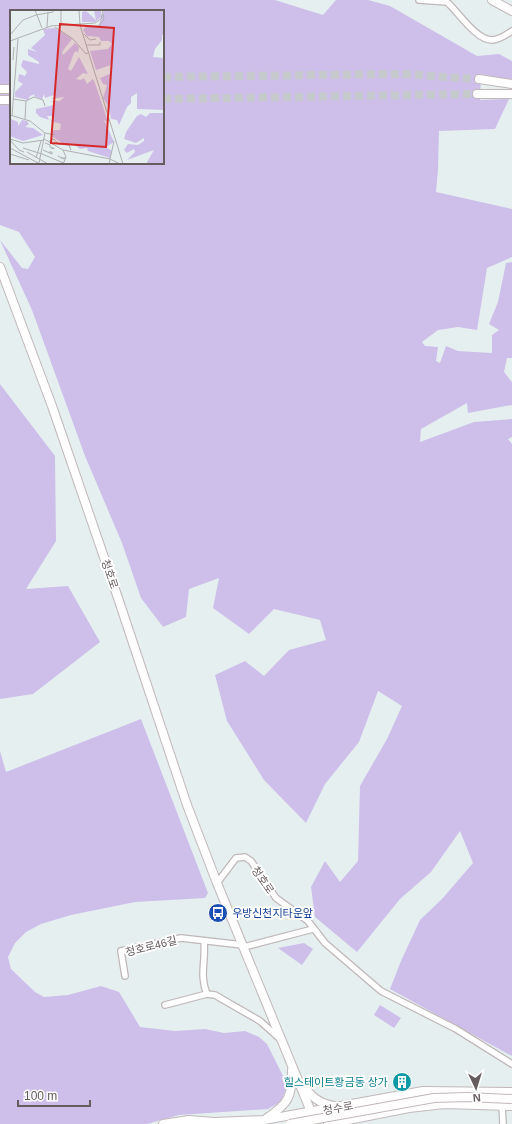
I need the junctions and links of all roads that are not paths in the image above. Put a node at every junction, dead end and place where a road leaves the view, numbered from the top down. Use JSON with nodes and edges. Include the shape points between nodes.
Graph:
{"nodes":[{"id":1,"x":419,"y":0,"type":"edge"},
{"id":2,"x":492,"y":0,"type":"edge"},
{"id":3,"x":448,"y":1,"type":"edge"},
{"id":4,"x":512,"y":11,"type":"edge"},
{"id":5,"x":512,"y":32,"type":"edge"},
{"id":6,"x":479,"y":78,"type":"tunnel mouth"},
{"id":7,"x":512,"y":84,"type":"edge"},
{"id":8,"x":477,"y":94,"type":"tunnel mouth"},
{"id":9,"x":512,"y":94,"type":"edge"},
{"id":10,"x":0,"y":267,"type":"edge"},
{"id":11,"x":217,"y":883,"type":"junction"},
{"id":12,"x":313,"y":929,"type":"junction"},
{"id":13,"x":204,"y":941,"type":"junction"},
{"id":14,"x":244,"y":946,"type":"junction"},
{"id":15,"x":125,"y":976,"type":"dead end"},
{"id":16,"x":208,"y":994,"type":"junction"},
{"id":17,"x":165,"y":1005,"type":"dead end"},
{"id":18,"x":282,"y":1041,"type":"junction"},
{"id":19,"x":292,"y":1063,"type":"junction"},
{"id":20,"x":512,"y":1064,"type":"edge"},
{"id":21,"x":512,"y":1092,"type":"edge"},
{"id":22,"x":512,"y":1099,"type":"edge"},
{"id":23,"x":358,"y":1104,"type":"junction"},
{"id":24,"x":502,"y":1105,"type":"junction"},
{"id":25,"x":512,"y":1106,"type":"edge"},
{"id":26,"x":310,"y":1113,"type":"junction"},
{"id":27,"x":282,"y":1117,"type":"junction"},
{"id":28,"x":362,"y":1117,"type":"junction"},
{"id":29,"x":264,"y":1120,"type":"junction"},
{"id":30,"x":163,"y":1124,"type":"edge"},
{"id":31,"x":290,"y":1124,"type":"edge"},
{"id":32,"x":316,"y":1124,"type":"edge"},
{"id":33,"x":328,"y":1124,"type":"edge"},
{"id":34,"x":346,"y":1124,"type":"edge"},
{"id":35,"x":504,"y":1124,"type":"edge"}],
"edges":[{"from":1,"to":3,"type":"street"},
{"from":2,"to":4,"type":"main road"},
{"from":3,"to":5,"type":"street","via":[[481,37],[492,40]]},
{"from":6,"to":7,"type":"main road"},
{"from":8,"to":9,"type":"main road"},
{"from":10,"to":11,"type":"main road","name":"청호로","via":[[52,406],[187,805]]},
{"from":11,"to":12,"type":"street","name":"청호로","via":[[236,858],[245,857],[251,861],[276,898],[308,921]]},
{"from":11,"to":14,"type":"main road","name":"청호로"},
{"from":12,"to":14,"type":"street"},
{"from":12,"to":20,"type":"street","via":[[324,942],[381,991],[455,1029]]},
{"from":13,"to":14,"type":"street","name":"청호로46길"},
{"from":13,"to":15,"type":"street","name":"청호로46길","via":[[181,938],[121,951]]},
{"from":13,"to":16,"type":"street","via":[[202,978]]},
{"from":14,"to":18,"type":"main road","name":"청호로"},
{"from":16,"to":17,"type":"street"},
{"from":16,"to":18,"type":"street","name":"청호로","via":[[215,995],[260,1021]]},
{"from":18,"to":19,"type":"main road","name":"청호로"},
{"from":19,"to":23,"type":"main road","via":[[314,1099],[325,1105],[337,1107]]},
{"from":19,"to":26,"type":"main road","name":"청호로"},
{"from":19,"to":29,"type":"main road","via":[[289,1098],[284,1106]]},
{"from":21,"to":23,"type":"main road","name":"청수로","via":[[423,1092]]},
{"from":22,"to":31,"type":"main road","name":"청수로","bridge":true,"via":[[434,1098]]},
{"from":23,"to":26,"type":"main road","name":"청수로"},
{"from":23,"to":28,"type":"main road","via":[[354,1112]]},
{"from":24,"to":25,"type":"main road","name":"청수로"},
{"from":24,"to":28,"type":"main road","name":"청수로","via":[[444,1104]]},
{"from":24,"to":35,"type":"street"},
{"from":26,"to":27,"type":"main road","name":"청수로"},
{"from":26,"to":32,"type":"main road","name":"청호로"},
{"from":27,"to":29,"type":"main road","name":"청수로"},
{"from":27,"to":31,"type":"main road"},
{"from":28,"to":33,"type":"main road","name":"청수로"},
{"from":28,"to":34,"type":"main road"},
{"from":29,"to":30,"type":"main road","name":"청수로","via":[[189,1120]]}]}
